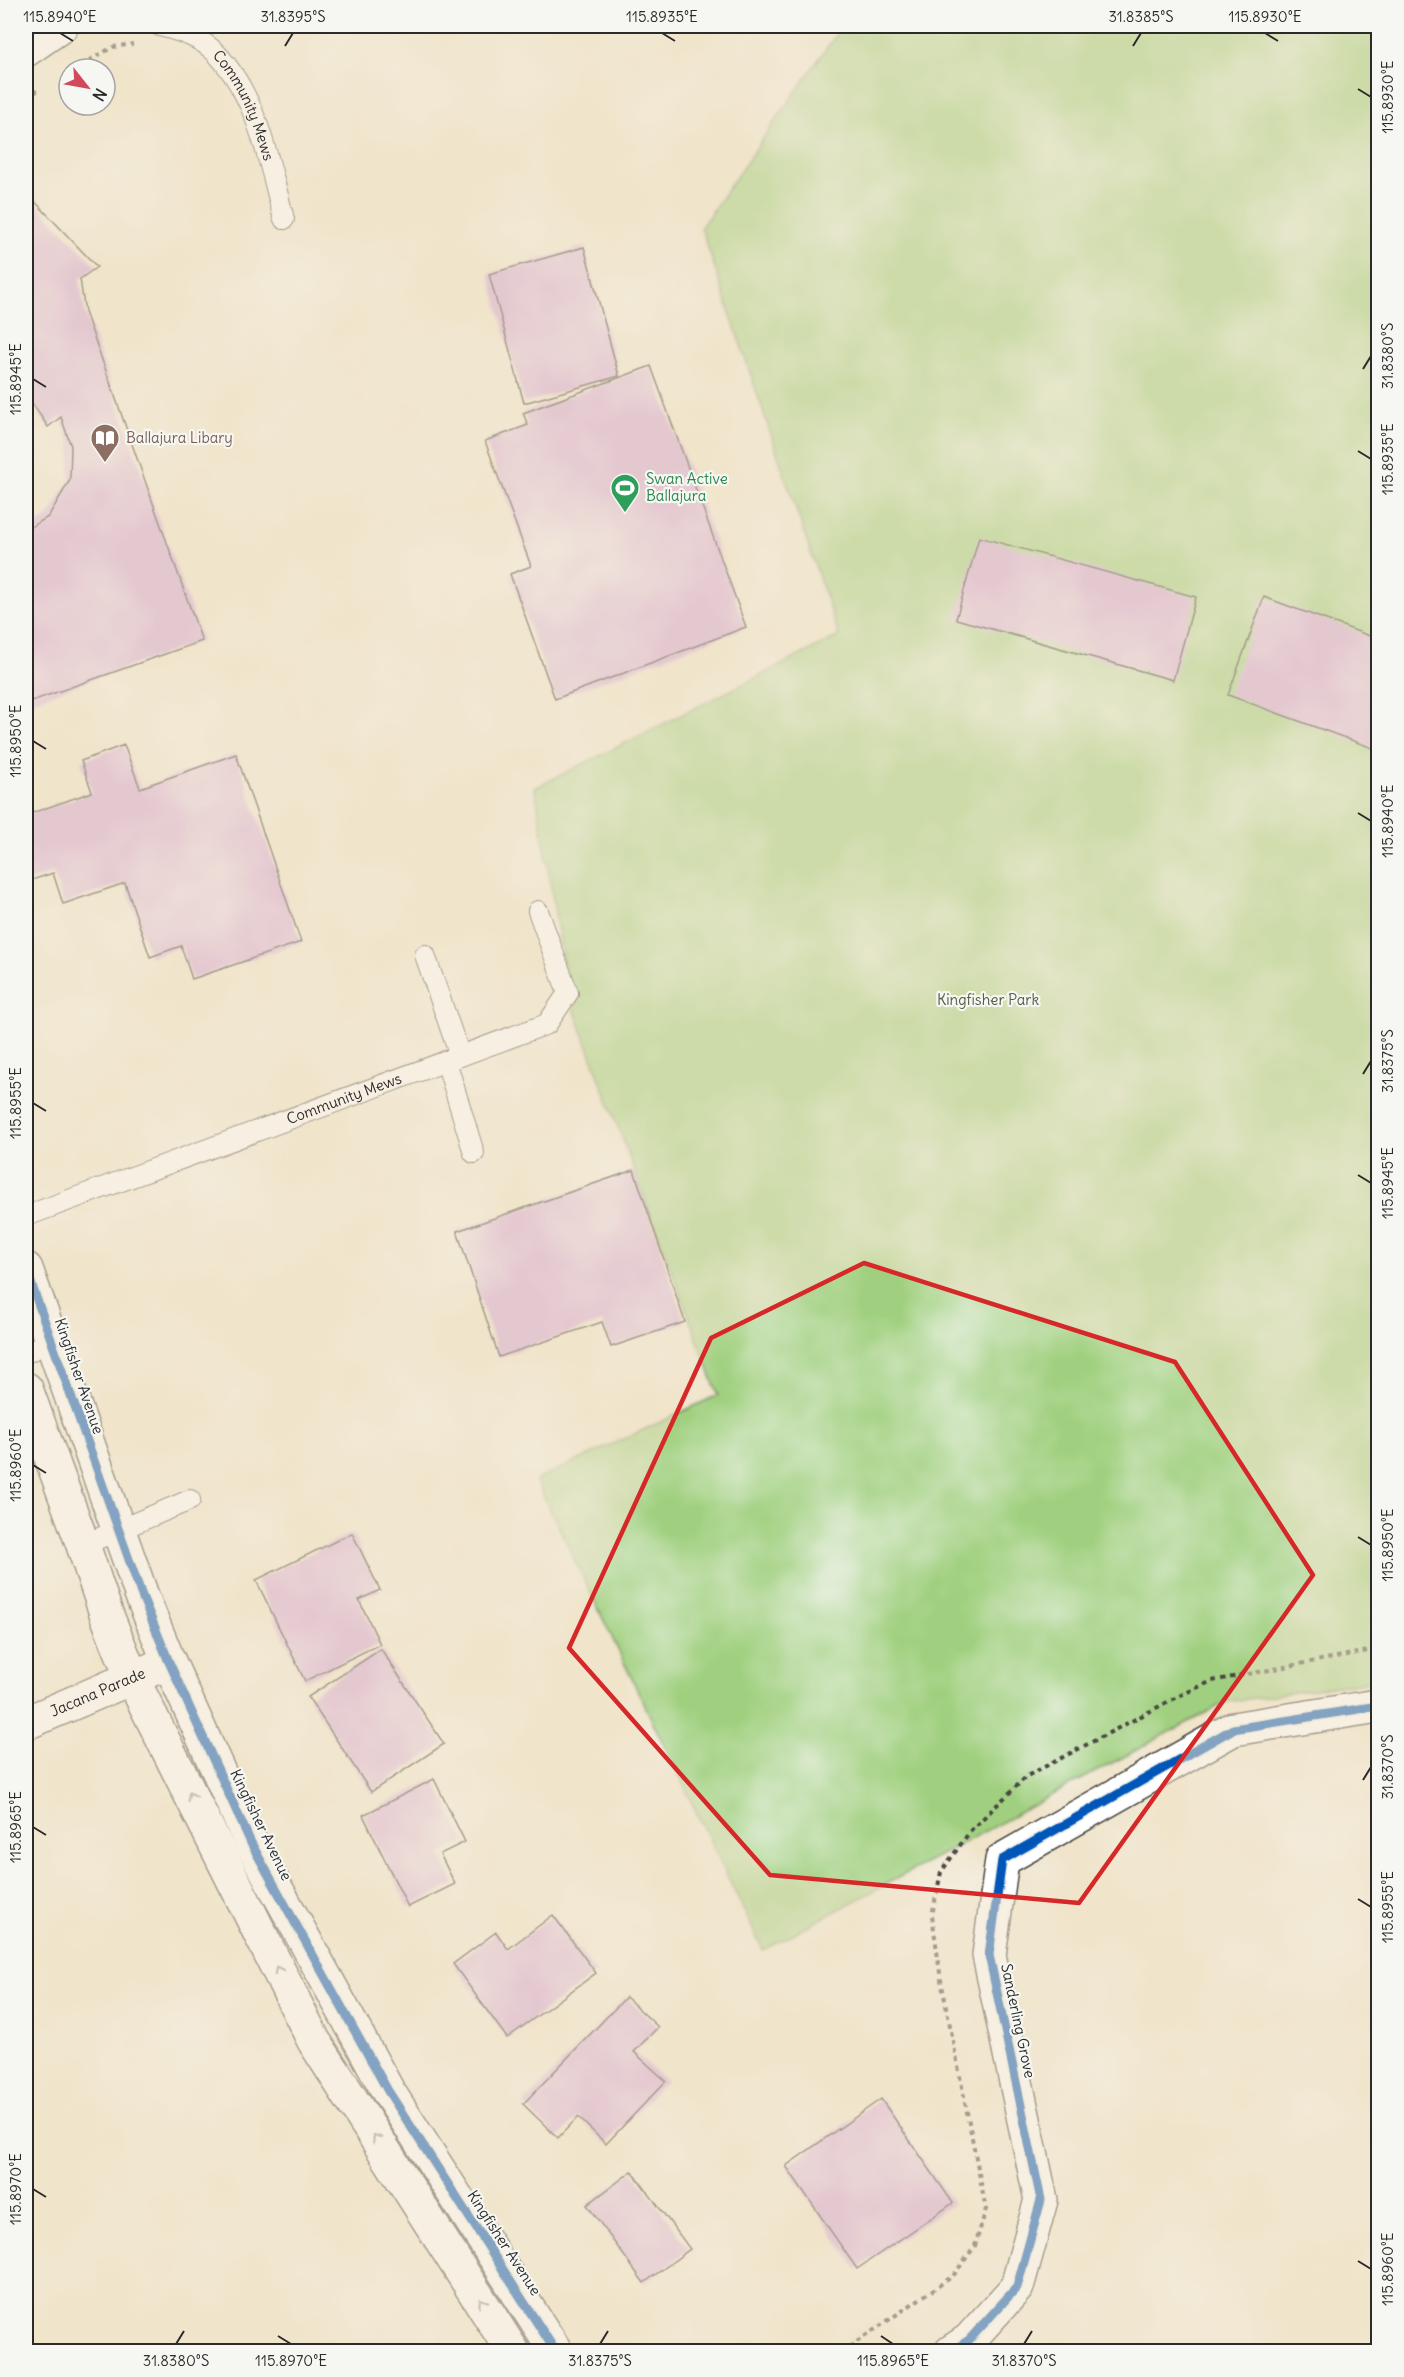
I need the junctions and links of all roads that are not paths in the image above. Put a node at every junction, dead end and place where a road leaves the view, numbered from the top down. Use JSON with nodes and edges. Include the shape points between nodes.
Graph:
{"nodes":[{"id":1,"x":61,"y":26,"type":"edge"},
{"id":2,"x":160,"y":26,"type":"edge"},
{"id":3,"x":26,"y":50,"type":"edge"},
{"id":4,"x":284,"y":219,"type":"dead end"},
{"id":5,"x":538,"y":911,"type":"dead end"},
{"id":6,"x":425,"y":955,"type":"dead end"},
{"id":7,"x":453,"y":1059,"type":"junction"},
{"id":8,"x":474,"y":1153,"type":"dead end"},
{"id":9,"x":26,"y":1216,"type":"edge"},
{"id":10,"x":26,"y":1269,"type":"edge"},
{"id":11,"x":38,"y":1347,"type":"edge"},
{"id":12,"x":26,"y":1389,"type":"edge"},
{"id":13,"x":190,"y":1500,"type":"dead end"},
{"id":14,"x":118,"y":1532,"type":"junction"},
{"id":15,"x":83,"y":1545,"type":"junction"},
{"id":16,"x":169,"y":1662,"type":"junction"},
{"id":17,"x":132,"y":1678,"type":"junction"},
{"id":18,"x":1378,"y":1706,"type":"edge"},
{"id":19,"x":26,"y":1723,"type":"edge"},
{"id":20,"x":513,"y":2352,"type":"edge"},
{"id":21,"x":556,"y":2352,"type":"edge"},
{"id":22,"x":951,"y":2352,"type":"edge"}],
"edges":[{"from":1,"to":3,"type":"street"},
{"from":2,"to":4,"type":"lane","name":"Community Mews","via":[[189,34],[216,53],[234,77],[256,123]]},
{"from":5,"to":7,"type":"lane","name":"Community Mews","via":[[568,993],[547,1024]]},
{"from":6,"to":7,"type":"lane"},
{"from":7,"to":8,"type":"lane"},
{"from":7,"to":9,"type":"lane","name":"Community Mews"},
{"from":10,"to":11,"type":"street","name":"Kingfisher Avenue"},
{"from":11,"to":14,"type":"street","name":"Kingfisher Avenue"},
{"from":12,"to":15,"type":"street"},
{"from":13,"to":14,"type":"lane"},
{"from":14,"to":15,"type":"lane"},
{"from":14,"to":16,"type":"street","name":"Kingfisher Avenue"},
{"from":15,"to":17,"type":"street"},
{"from":16,"to":17,"type":"street","name":"Jacana Parade"},
{"from":16,"to":21,"type":"street","name":"Kingfisher Avenue","via":[[251,1843],[388,2091]]},
{"from":17,"to":19,"type":"street","name":"Jacana Parade"},
{"from":20,"to":17,"type":"street","one_way":true,"via":[[314,2041]]},
{"from":18,"to":22,"type":"street","name":"Sanderling Grove","via":[[1233,1729],[1002,1860],[989,1956],[1041,2200],[1017,2287],[969,2340]]}]}
